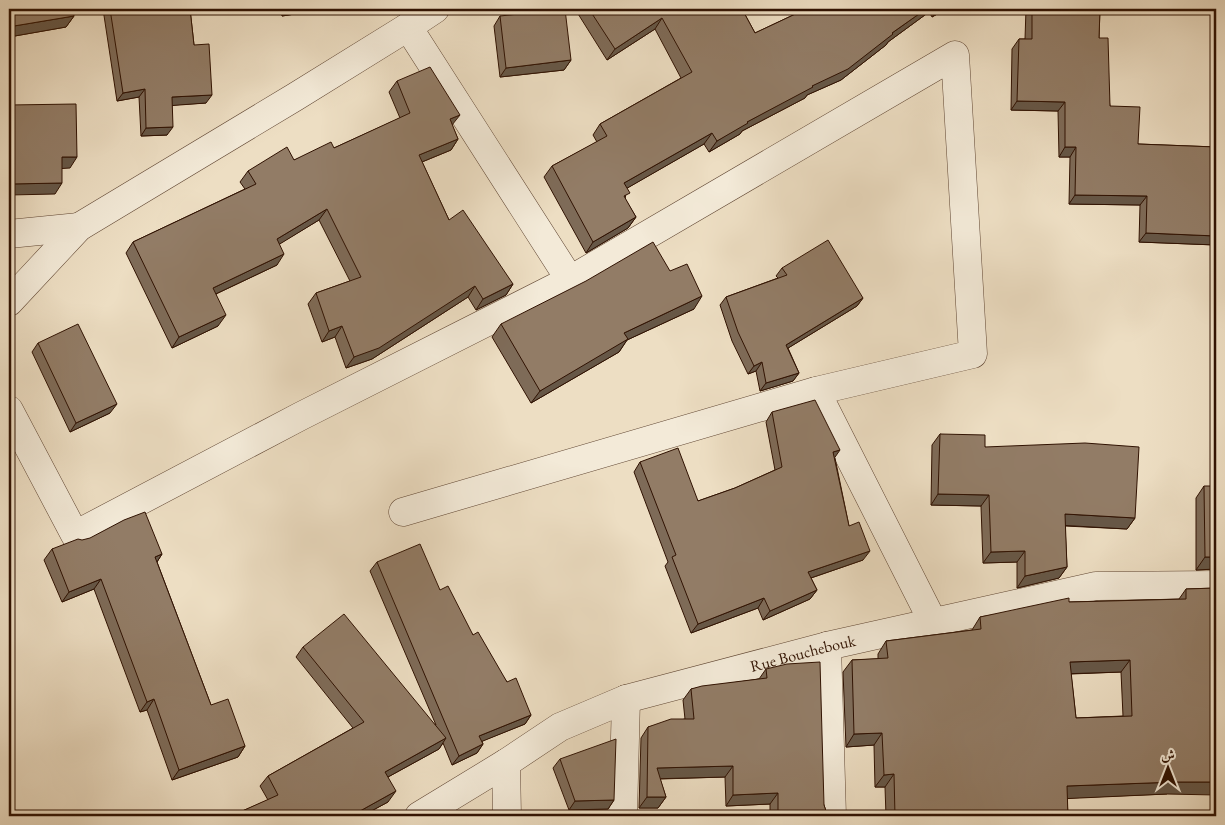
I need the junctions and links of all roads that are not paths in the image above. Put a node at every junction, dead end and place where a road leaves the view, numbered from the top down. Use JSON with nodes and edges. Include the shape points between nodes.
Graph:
{"nodes":[{"id":1,"x":435,"y":9,"type":"edge"},
{"id":2,"x":408,"y":27,"type":"junction"},
{"id":3,"x":79,"y":227,"type":"junction"},
{"id":4,"x":9,"y":234,"type":"edge"},
{"id":5,"x":570,"y":280,"type":"junction"},
{"id":6,"x":9,"y":302,"type":"edge"},
{"id":7,"x":816,"y":390,"type":"junction"},
{"id":8,"x":9,"y":410,"type":"edge"},
{"id":9,"x":403,"y":512,"type":"dead end"},
{"id":10,"x":1216,"y":585,"type":"edge"},
{"id":11,"x":933,"y":622,"type":"junction"},
{"id":12,"x":827,"y":646,"type":"junction"},
{"id":13,"x":626,"y":698,"type":"junction"},
{"id":14,"x":506,"y":763,"type":"junction"},
{"id":15,"x":419,"y":816,"type":"edge"},
{"id":16,"x":507,"y":816,"type":"edge"},
{"id":17,"x":623,"y":816,"type":"edge"},
{"id":18,"x":832,"y":816,"type":"edge"}],
"edges":[{"from":1,"to":2,"type":"street"},
{"from":2,"to":3,"type":"street"},
{"from":2,"to":5,"type":"street"},
{"from":3,"to":4,"type":"street"},
{"from":3,"to":6,"type":"street"},
{"from":5,"to":7,"type":"street","via":[[956,55],[973,354]]},
{"from":5,"to":8,"type":"street","via":[[75,535]]},
{"from":7,"to":9,"type":"street"},
{"from":7,"to":11,"type":"street"},
{"from":10,"to":11,"type":"street","name":"Rue Bouchebouk","via":[[1096,586]]},
{"from":11,"to":12,"type":"street","name":"Rue Bouchebouk"},
{"from":12,"to":13,"type":"street","name":"Rue Bouchebouk"},
{"from":12,"to":18,"type":"street"},
{"from":13,"to":14,"type":"street","name":"Rue Bouchebouk","via":[[560,727]]},
{"from":13,"to":17,"type":"street"},
{"from":14,"to":15,"type":"street","name":"Rue Bouchebouk"},
{"from":14,"to":16,"type":"street"}]}
